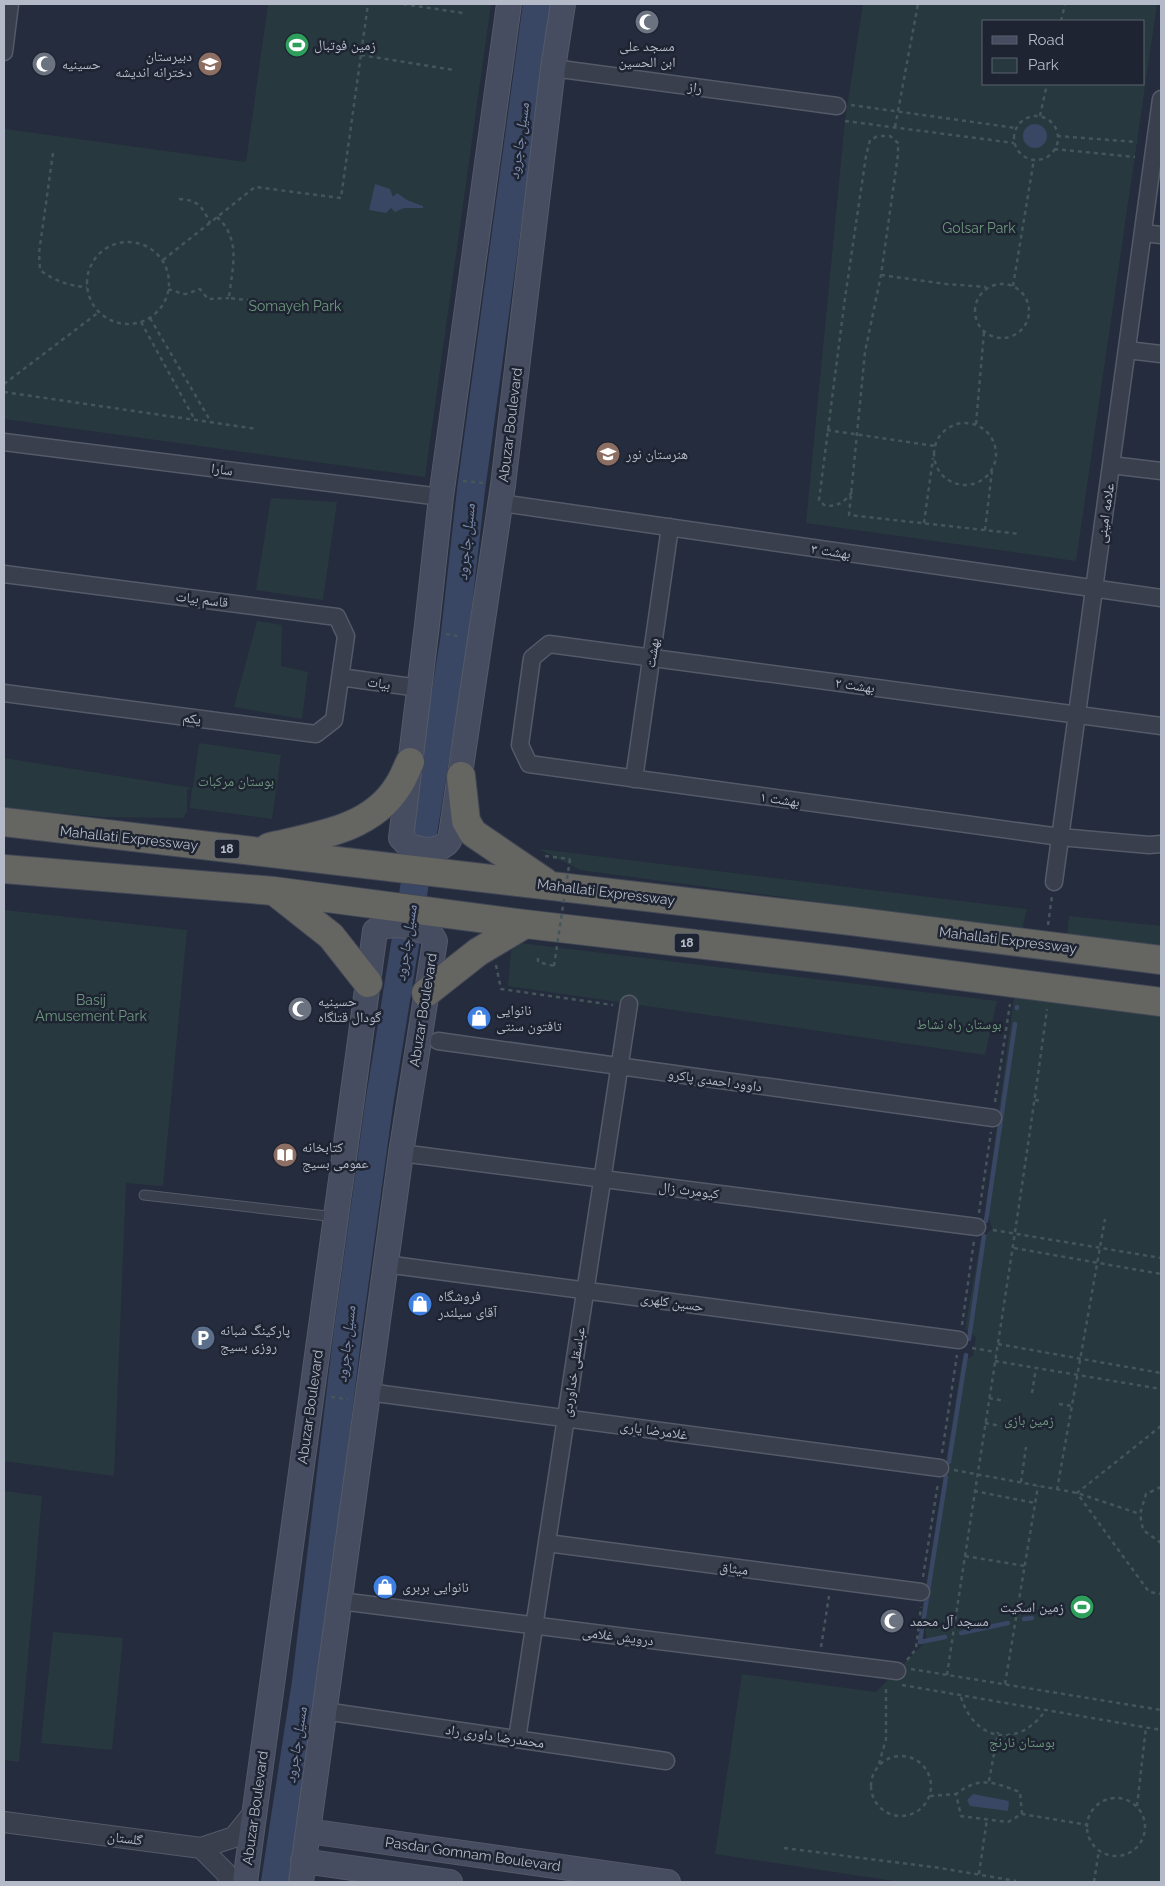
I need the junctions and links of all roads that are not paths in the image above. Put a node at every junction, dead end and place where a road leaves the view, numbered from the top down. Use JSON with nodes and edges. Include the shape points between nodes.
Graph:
{"nodes":[{"id":1,"x":10,"y":4,"type":"edge"},
{"id":2,"x":510,"y":4,"type":"edge"},
{"id":3,"x":563,"y":4,"type":"edge"},
{"id":4,"x":4,"y":52,"type":"edge"},
{"id":5,"x":553,"y":68,"type":"junction"},
{"id":6,"x":1161,"y":99,"type":"edge"},
{"id":7,"x":842,"y":105,"type":"road end"},
{"id":8,"x":1160,"y":117,"type":"edge"},
{"id":9,"x":1143,"y":233,"type":"junction"},
{"id":10,"x":1161,"y":236,"type":"edge"},
{"id":11,"x":1127,"y":350,"type":"junction"},
{"id":12,"x":1161,"y":354,"type":"edge"},
{"id":13,"x":4,"y":442,"type":"edge"},
{"id":14,"x":1111,"y":465,"type":"junction"},
{"id":15,"x":1161,"y":471,"type":"edge"},
{"id":16,"x":441,"y":497,"type":"junction"},
{"id":17,"x":501,"y":503,"type":"junction"},
{"id":18,"x":670,"y":528,"type":"junction"},
{"id":19,"x":4,"y":574,"type":"edge"},
{"id":20,"x":1094,"y":589,"type":"junction"},
{"id":21,"x":1161,"y":598,"type":"edge"},
{"id":22,"x":549,"y":644,"type":"joint"},
{"id":23,"x":651,"y":658,"type":"junction"},
{"id":24,"x":340,"y":677,"type":"junction"},
{"id":25,"x":419,"y":688,"type":"junction"},
{"id":26,"x":4,"y":693,"type":"edge"},
{"id":27,"x":1077,"y":715,"type":"junction"},
{"id":28,"x":1161,"y":726,"type":"edge"},
{"id":29,"x":410,"y":762,"type":"junction"},
{"id":30,"x":461,"y":776,"type":"junction"},
{"id":31,"x":634,"y":779,"type":"junction"},
{"id":32,"x":4,"y":822,"type":"edge"},
{"id":33,"x":50,"y":829,"type":"junction"},
{"id":34,"x":1060,"y":837,"type":"junction"},
{"id":35,"x":1161,"y":844,"type":"edge"},
{"id":36,"x":250,"y":852,"type":"junction"},
{"id":37,"x":4,"y":868,"type":"edge"},
{"id":38,"x":58,"y":873,"type":"junction"},
{"id":39,"x":1054,"y":882,"type":"road end"},
{"id":40,"x":550,"y":886,"type":"junction"},
{"id":41,"x":274,"y":891,"type":"junction"},
{"id":42,"x":851,"y":921,"type":"junction"},
{"id":43,"x":407,"y":924,"type":"junction"},
{"id":44,"x":526,"y":924,"type":"junction"},
{"id":45,"x":957,"y":934,"type":"junction"},
{"id":46,"x":1161,"y":960,"type":"edge"},
{"id":47,"x":843,"y":961,"type":"junction"},
{"id":48,"x":953,"y":975,"type":"junction"},
{"id":49,"x":368,"y":983,"type":"junction"},
{"id":50,"x":426,"y":993,"type":"junction"},
{"id":51,"x":1161,"y":1002,"type":"edge"},
{"id":52,"x":629,"y":1006,"type":"road end"},
{"id":53,"x":438,"y":1041,"type":"dead end"},
{"id":54,"x":620,"y":1067,"type":"junction"},
{"id":55,"x":993,"y":1118,"type":"dead end"},
{"id":56,"x":400,"y":1154,"type":"junction"},
{"id":57,"x":603,"y":1179,"type":"junction"},
{"id":58,"x":144,"y":1195,"type":"dead end"},
{"id":59,"x":336,"y":1217,"type":"junction"},
{"id":60,"x":976,"y":1227,"type":"road end"},
{"id":61,"x":385,"y":1264,"type":"junction"},
{"id":62,"x":586,"y":1290,"type":"junction"},
{"id":63,"x":964,"y":1344,"type":"road end"},
{"id":64,"x":359,"y":1396,"type":"junction"},
{"id":65,"x":566,"y":1418,"type":"junction"},
{"id":66,"x":940,"y":1468,"type":"road end"},
{"id":67,"x":547,"y":1543,"type":"junction"},
{"id":68,"x":921,"y":1592,"type":"dead end"},
{"id":69,"x":340,"y":1601,"type":"junction"},
{"id":70,"x":534,"y":1625,"type":"junction"},
{"id":71,"x":897,"y":1676,"type":"road end"},
{"id":72,"x":324,"y":1711,"type":"junction"},
{"id":73,"x":517,"y":1740,"type":"junction"},
{"id":74,"x":666,"y":1761,"type":"dead end"},
{"id":75,"x":255,"y":1811,"type":"junction"},
{"id":76,"x":4,"y":1822,"type":"edge"},
{"id":77,"x":308,"y":1831,"type":"junction"},
{"id":78,"x":201,"y":1848,"type":"junction"},
{"id":79,"x":302,"y":1872,"type":"edge"},
{"id":80,"x":230,"y":1882,"type":"edge"},
{"id":81,"x":245,"y":1882,"type":"edge"},
{"id":82,"x":450,"y":1882,"type":"edge"},
{"id":83,"x":668,"y":1882,"type":"edge"}],
"edges":[{"from":1,"to":4,"type":"street"},
{"from":2,"to":16,"type":"main road"},
{"from":3,"to":5,"type":"main road","name":"Abuzar Boulevard"},
{"from":5,"to":7,"type":"street","name":"راز"},
{"from":5,"to":17,"type":"main road","name":"Abuzar Boulevard"},
{"from":6,"to":8,"type":"street","name":"علامه امینی"},
{"from":8,"to":9,"type":"street","name":"علامه امینی"},
{"from":9,"to":10,"type":"street"},
{"from":9,"to":11,"type":"street","name":"علامه امینی"},
{"from":11,"to":12,"type":"street"},
{"from":11,"to":14,"type":"street","name":"علامه امینی"},
{"from":13,"to":16,"type":"street","name":"سارا"},
{"from":14,"to":15,"type":"street"},
{"from":14,"to":20,"type":"street","name":"علامه امینی"},
{"from":16,"to":25,"type":"main road"},
{"from":17,"to":18,"type":"street","name":"بهشت ۳"},
{"from":17,"to":30,"type":"main road","name":"Abuzar Boulevard"},
{"from":18,"to":20,"type":"street","name":"بهشت ۳"},
{"from":18,"to":23,"type":"street","name":"بهشت"},
{"from":19,"to":24,"type":"street","name":"قاسم بیات","via":[[337,617],[346,636]]},
{"from":20,"to":21,"type":"street","name":"بهشت ۳"},
{"from":20,"to":27,"type":"street","name":"علامه امینی"},
{"from":22,"to":23,"type":"street","name":"بهشت ۲"},
{"from":22,"to":31,"type":"street","name":"بهشت ۱","via":[[532,658],[520,745],[528,764]]},
{"from":23,"to":27,"type":"street","name":"بهشت ۲"},
{"from":23,"to":31,"type":"street","name":"بهشت"},
{"from":24,"to":25,"type":"street","name":"بیات"},
{"from":24,"to":26,"type":"street","name":"یکم","via":[[334,720],[316,734]]},
{"from":25,"to":29,"type":"main road"},
{"from":27,"to":28,"type":"street","name":"بهشت ۲"},
{"from":27,"to":34,"type":"street","name":"علامه امینی"},
{"from":29,"to":30,"type":"main road","name":"Abuzar Boulevard","via":[[401,838],[408,845],[431,849],[446,844],[450,839]]},
{"from":29,"to":36,"type":"highway","via":[[386,802],[361,820],[333,832]]},
{"from":30,"to":40,"type":"highway","via":[[466,821],[473,833]]},
{"from":31,"to":34,"type":"street","name":"بهشت ۱"},
{"from":32,"to":33,"type":"highway","name":"Mahallati Expressway"},
{"from":33,"to":36,"type":"highway","name":"Mahallati Expressway","number":"18"},
{"from":33,"to":38,"type":"highway","via":[[35,835],[32,855]]},
{"from":34,"to":35,"type":"street","name":"بهشت ۱"},
{"from":34,"to":39,"type":"street","name":"علامه امینی"},
{"from":36,"to":40,"type":"highway","name":"Mahallati Expressway","number":"18"},
{"from":37,"to":38,"type":"highway"},
{"from":38,"to":41,"type":"highway","number":"18"},
{"from":40,"to":42,"type":"highway","name":"Mahallati Expressway","number":"18"},
{"from":41,"to":43,"type":"highway","number":"18"},
{"from":41,"to":49,"type":"highway","via":[[330,936]]},
{"from":42,"to":45,"type":"highway","name":"Mahallati Expressway","number":"18"},
{"from":42,"to":47,"type":"highway","via":[[870,933],[874,946],[870,951]]},
{"from":43,"to":44,"type":"highway","number":"18"},
{"from":43,"to":49,"type":"main road","name":"Abuzar Boulevard"},
{"from":43,"to":50,"type":"main road","name":"Abuzar Boulevard"},
{"from":44,"to":47,"type":"highway","number":"18"},
{"from":44,"to":50,"type":"highway","via":[[478,952]]},
{"from":45,"to":46,"type":"highway","name":"Mahallati Expressway","number":"18"},
{"from":45,"to":48,"type":"highway","via":[[941,943],[936,954],[941,966]]},
{"from":47,"to":48,"type":"highway","number":"18"},
{"from":48,"to":51,"type":"highway","number":"18"},
{"from":49,"to":59,"type":"main road","name":"Abuzar Boulevard"},
{"from":50,"to":56,"type":"main road","name":"Abuzar Boulevard"},
{"from":52,"to":54,"type":"street","name":"عباسقلی خداوردی"},
{"from":53,"to":54,"type":"street","name":"داوود احمدی پاکرو"},
{"from":54,"to":55,"type":"street","name":"داوود احمدی پاکرو"},
{"from":54,"to":57,"type":"street","name":"عباسقلی خداوردی"},
{"from":56,"to":57,"type":"street","name":"کیومرث زال"},
{"from":56,"to":61,"type":"main road","name":"Abuzar Boulevard"},
{"from":57,"to":60,"type":"street","name":"کیومرث زال"},
{"from":57,"to":62,"type":"street","name":"عباسقلی خداوردی"},
{"from":58,"to":59,"type":"lane"},
{"from":59,"to":75,"type":"main road","name":"Abuzar Boulevard"},
{"from":61,"to":62,"type":"street","name":"حسین کلهری"},
{"from":61,"to":64,"type":"main road","name":"Abuzar Boulevard"},
{"from":62,"to":63,"type":"street","name":"حسین کلهری"},
{"from":62,"to":65,"type":"street","name":"عباسقلی خداوردی"},
{"from":64,"to":65,"type":"street","name":"غلامرضا یاری"},
{"from":64,"to":69,"type":"main road","name":"Abuzar Boulevard"},
{"from":65,"to":66,"type":"street","name":"غلامرضا یاری"},
{"from":65,"to":67,"type":"street","name":"عباسقلی خداوردی"},
{"from":67,"to":68,"type":"street","name":"میثاق"},
{"from":67,"to":70,"type":"street","name":"عباسقلی خداوردی"},
{"from":69,"to":70,"type":"street","name":"درویش غلامی"},
{"from":69,"to":72,"type":"main road","name":"Abuzar Boulevard"},
{"from":70,"to":71,"type":"street","name":"درویش غلامی","via":[[818,1661]]},
{"from":70,"to":73,"type":"street","name":"عباسقلی خداوردی"},
{"from":72,"to":73,"type":"street","name":"محمدرضا داوری راد"},
{"from":72,"to":77,"type":"main road","name":"Abuzar Boulevard"},
{"from":73,"to":74,"type":"street","name":"محمدرضا داوری راد"},
{"from":75,"to":78,"type":"street","via":[[234,1836]]},
{"from":75,"to":81,"type":"main road","name":"Abuzar Boulevard"},
{"from":76,"to":78,"type":"street","name":"گلستان"},
{"from":77,"to":79,"type":"main road","name":"Abuzar Boulevard"},
{"from":77,"to":83,"type":"main road","name":"Pasdar Gomnam Boulevard"},
{"from":78,"to":80,"type":"street","via":[[226,1872]]},
{"from":79,"to":82,"type":"main road"}]}
